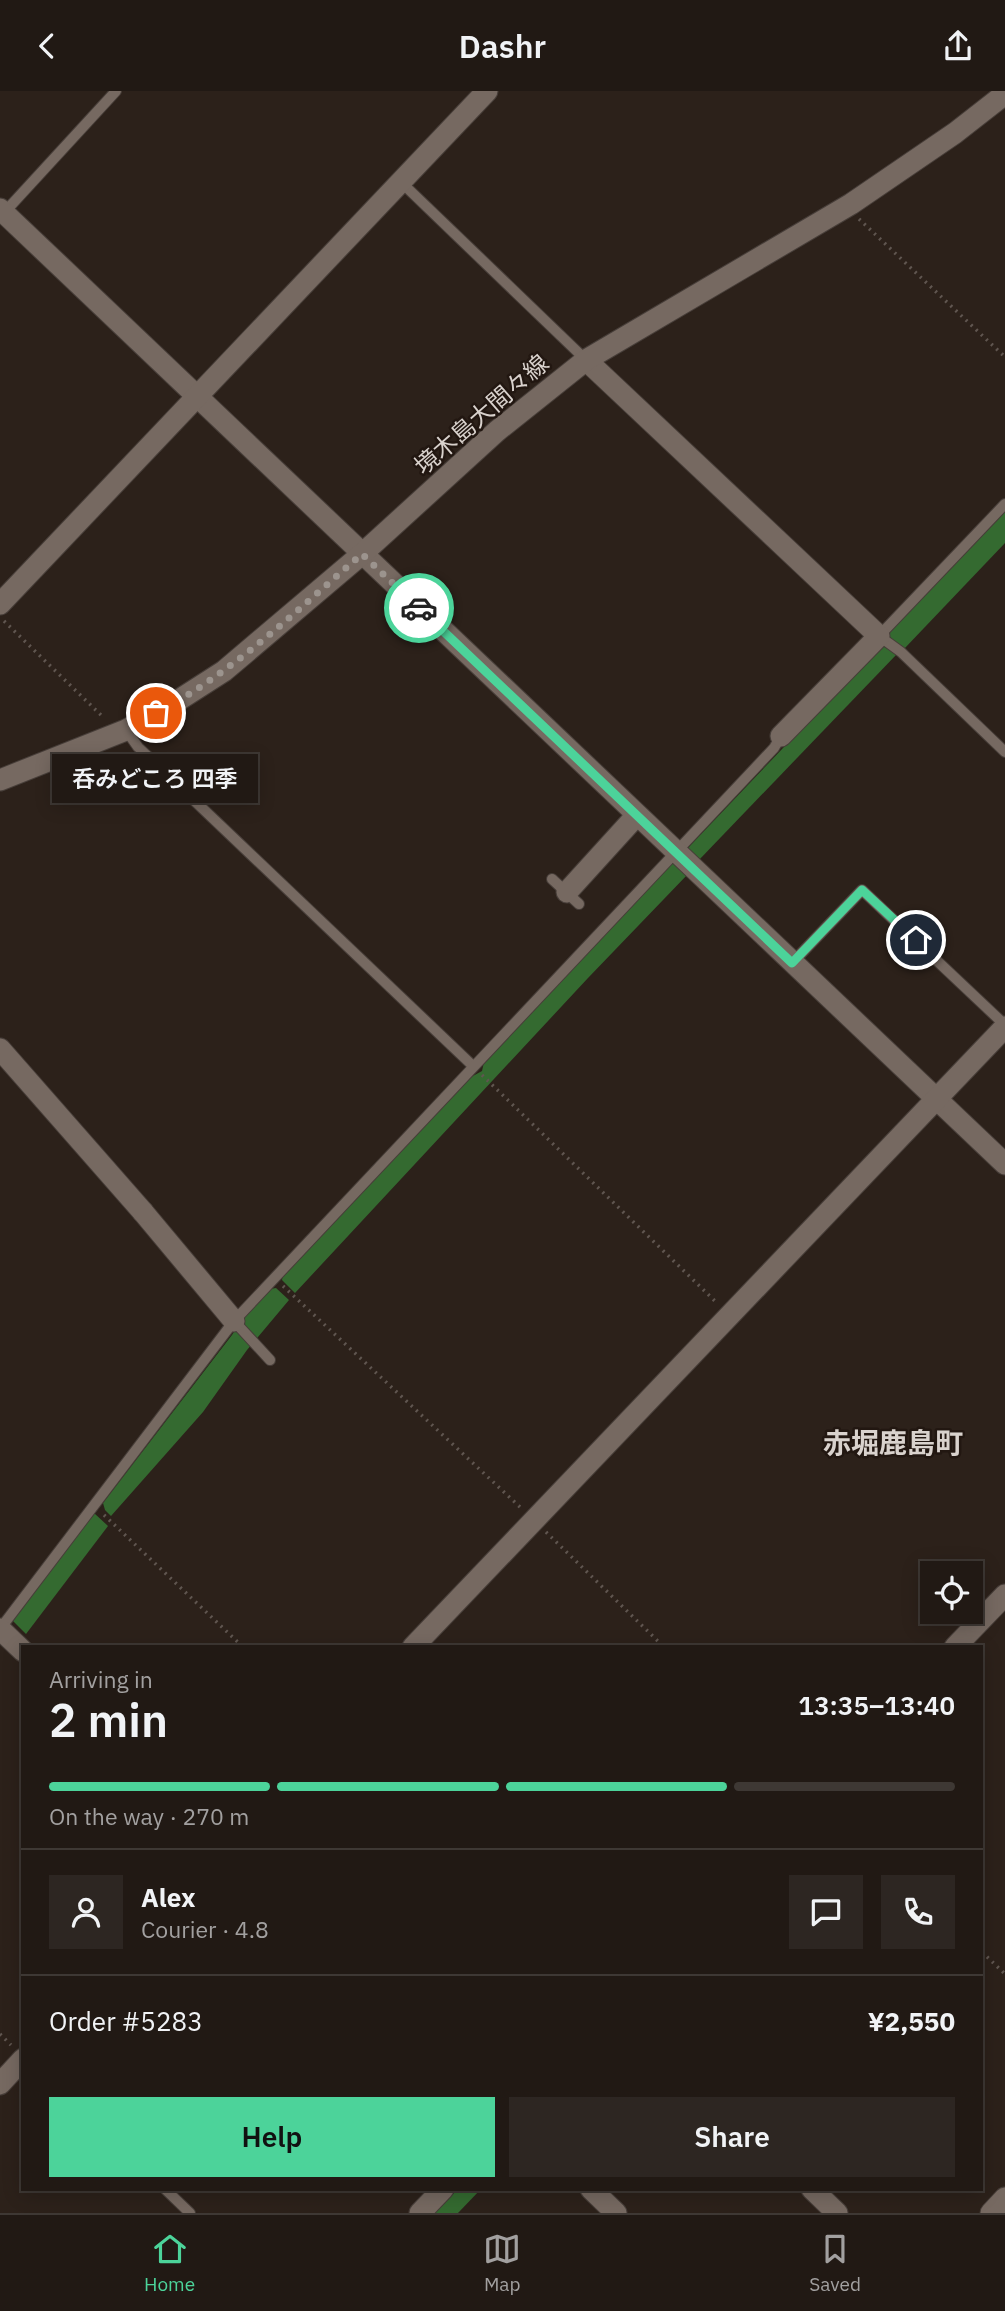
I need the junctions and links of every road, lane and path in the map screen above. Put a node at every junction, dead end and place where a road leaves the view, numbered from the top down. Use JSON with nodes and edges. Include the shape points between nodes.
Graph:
{"nodes":[{"id":1,"x":116,"y":91,"type":"edge"},
{"id":2,"x":486,"y":91,"type":"edge"},
{"id":3,"x":1005,"y":94,"type":"edge"},
{"id":4,"x":401,"y":181,"type":"junction"},
{"id":5,"x":851,"y":204,"type":"junction"},
{"id":6,"x":1,"y":213,"type":"edge"},
{"id":7,"x":1005,"y":357,"type":"edge"},
{"id":8,"x":586,"y":360,"type":"junction"},
{"id":9,"x":197,"y":397,"type":"junction"},
{"id":10,"x":1005,"y":504,"type":"edge"},
{"id":11,"x":362,"y":554,"type":"junction"},
{"id":12,"x":0,"y":604,"type":"edge"},
{"id":13,"x":0,"y":617,"type":"edge"},
{"id":14,"x":879,"y":636,"type":"junction"},
{"id":15,"x":120,"y":733,"type":"junction"},
{"id":16,"x":781,"y":736,"type":"joint"},
{"id":17,"x":1005,"y":752,"type":"edge"},
{"id":18,"x":0,"y":780,"type":"edge"},
{"id":19,"x":637,"y":815,"type":"junction"},
{"id":20,"x":675,"y":851,"type":"junction"},
{"id":21,"x":566,"y":892,"type":"dead end"},
{"id":22,"x":792,"y":963,"type":"junction"},
{"id":23,"x":1005,"y":1026,"type":"edge"},
{"id":24,"x":0,"y":1049,"type":"edge"},
{"id":25,"x":473,"y":1066,"type":"junction"},
{"id":26,"x":936,"y":1099,"type":"junction"},
{"id":27,"x":1005,"y":1164,"type":"edge"},
{"id":28,"x":274,"y":1277,"type":"junction"},
{"id":29,"x":729,"y":1315,"type":"junction"},
{"id":30,"x":234,"y":1321,"type":"junction"},
{"id":31,"x":270,"y":1360,"type":"dead end"},
{"id":32,"x":94,"y":1507,"type":"junction"},
{"id":33,"x":534,"y":1520,"type":"junction"},
{"id":34,"x":1005,"y":1595,"type":"edge"},
{"id":35,"x":0,"y":1629,"type":"edge"},
{"id":36,"x":241,"y":1645,"type":"edge"},
{"id":37,"x":415,"y":1645,"type":"edge"},
{"id":38,"x":662,"y":1645,"type":"edge"},
{"id":39,"x":958,"y":1645,"type":"edge"},
{"id":40,"x":21,"y":1649,"type":"edge"},
{"id":41,"x":983,"y":1953,"type":"edge"},
{"id":42,"x":1005,"y":1974,"type":"edge"},
{"id":43,"x":21,"y":2061,"type":"edge"},
{"id":44,"x":0,"y":2084,"type":"edge"},
{"id":45,"x":167,"y":2191,"type":"edge"},
{"id":46,"x":441,"y":2191,"type":"edge"},
{"id":47,"x":593,"y":2191,"type":"edge"},
{"id":48,"x":814,"y":2191,"type":"edge"},
{"id":49,"x":1005,"y":2198,"type":"edge"},
{"id":50,"x":190,"y":2213,"type":"edge"},
{"id":51,"x":420,"y":2213,"type":"edge"},
{"id":52,"x":616,"y":2213,"type":"edge"},
{"id":53,"x":837,"y":2213,"type":"edge"},
{"id":54,"x":991,"y":2213,"type":"edge"}],
"edges":[{"from":1,"to":6,"type":"lane"},
{"from":2,"to":4,"type":"street"},
{"from":3,"to":5,"type":"street","name":"境木島大間々線"},
{"from":4,"to":8,"type":"lane"},
{"from":4,"to":9,"type":"street"},
{"from":5,"to":7,"type":"path","via":[[860,219]]},
{"from":5,"to":8,"type":"street","name":"境木島大間々線"},
{"from":6,"to":9,"type":"street"},
{"from":8,"to":11,"type":"street","name":"境木島大間々線","via":[[497,431]]},
{"from":8,"to":14,"type":"street"},
{"from":9,"to":11,"type":"street"},
{"from":9,"to":12,"type":"street"},
{"from":10,"to":14,"type":"lane"},
{"from":11,"to":15,"type":"street","name":"境木島大間々線","via":[[224,671]]},
{"from":11,"to":19,"type":"street"},
{"from":13,"to":15,"type":"path"},
{"from":14,"to":16,"type":"street"},
{"from":14,"to":17,"type":"lane"},
{"from":15,"to":18,"type":"street","name":"境木島大間々線"},
{"from":15,"to":25,"type":"lane"},
{"from":16,"to":20,"type":"lane"},
{"from":19,"to":20,"type":"street"},
{"from":19,"to":21,"type":"street"},
{"from":20,"to":22,"type":"street"},
{"from":20,"to":25,"type":"lane"},
{"from":22,"to":23,"type":"lane","via":[[862,890]]},
{"from":22,"to":26,"type":"street"},
{"from":23,"to":26,"type":"street"},
{"from":24,"to":30,"type":"street"},
{"from":25,"to":28,"type":"lane"},
{"from":25,"to":29,"type":"path"},
{"from":26,"to":27,"type":"street"},
{"from":26,"to":29,"type":"street"},
{"from":28,"to":30,"type":"lane"},
{"from":28,"to":33,"type":"path"},
{"from":29,"to":33,"type":"street"},
{"from":30,"to":31,"type":"lane"},
{"from":30,"to":32,"type":"lane"},
{"from":32,"to":35,"type":"lane"},
{"from":32,"to":36,"type":"path"},
{"from":33,"to":37,"type":"street"},
{"from":33,"to":38,"type":"path"},
{"from":34,"to":39,"type":"street"},
{"from":35,"to":40,"type":"street"},
{"from":41,"to":42,"type":"path"},
{"from":43,"to":44,"type":"street"},
{"from":45,"to":50,"type":"lane"},
{"from":46,"to":51,"type":"street"},
{"from":47,"to":52,"type":"street"},
{"from":48,"to":53,"type":"street"},
{"from":49,"to":54,"type":"street"}]}
